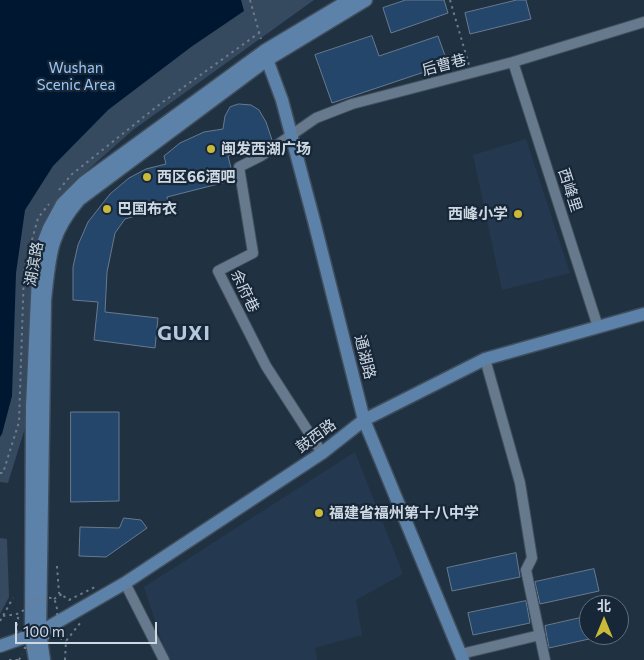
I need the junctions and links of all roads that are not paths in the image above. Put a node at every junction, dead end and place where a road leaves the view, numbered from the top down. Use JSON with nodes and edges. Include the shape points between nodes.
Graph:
{"nodes":[{"id":1,"x":349,"y":0,"type":"edge"},
{"id":2,"x":366,"y":0,"type":"edge"},
{"id":3,"x":644,"y":22,"type":"edge"},
{"id":4,"x":266,"y":56,"type":"junction"},
{"id":5,"x":513,"y":62,"type":"junction"},
{"id":6,"x":291,"y":136,"type":"junction"},
{"id":7,"x":261,"y":156,"type":"joint"},
{"id":8,"x":644,"y":314,"type":"edge"},
{"id":9,"x":598,"y":327,"type":"junction"},
{"id":10,"x":485,"y":359,"type":"junction"},
{"id":11,"x":364,"y":420,"type":"junction"},
{"id":12,"x":322,"y":453,"type":"junction"},
{"id":13,"x":125,"y":583,"type":"junction"},
{"id":14,"x":41,"y":634,"type":"junction"},
{"id":15,"x":540,"y":636,"type":"junction"},
{"id":16,"x":3,"y":645,"type":"edge"},
{"id":17,"x":462,"y":657,"type":"edge"},
{"id":18,"x":35,"y":660,"type":"edge"},
{"id":19,"x":44,"y":660,"type":"edge"},
{"id":20,"x":164,"y":660,"type":"edge"},
{"id":21,"x":545,"y":660,"type":"edge"}],
"edges":[{"from":1,"to":4,"type":"street","name":"湖滨路"},
{"from":2,"to":4,"type":"street","name":"湖滨路"},
{"from":3,"to":5,"type":"street","name":"后曹巷"},
{"from":4,"to":6,"type":"street","name":"通湖路"},
{"from":4,"to":14,"type":"street","name":"湖滨路","via":[[79,200],[60,226],[51,248],[45,300]]},
{"from":5,"to":6,"type":"street","name":"后曹巷","via":[[352,104],[316,118]]},
{"from":5,"to":9,"type":"street","name":"西峰里"},
{"from":6,"to":7,"type":"street","name":"后曹巷"},
{"from":6,"to":11,"type":"street","name":"通湖路"},
{"from":7,"to":12,"type":"street","name":"余府巷","via":[[239,167],[253,253],[218,271],[266,366]]},
{"from":8,"to":9,"type":"street","name":"鼓西路"},
{"from":9,"to":10,"type":"street","name":"鼓西路"},
{"from":10,"to":11,"type":"street","name":"鼓西路"},
{"from":10,"to":15,"type":"street","via":[[520,483],[532,558],[526,570]]},
{"from":11,"to":12,"type":"street","name":"鼓西路"},
{"from":11,"to":17,"type":"street","name":"通湖路"},
{"from":12,"to":13,"type":"street","name":"鼓西路"},
{"from":13,"to":14,"type":"street","name":"鼓西路"},
{"from":13,"to":20,"type":"street"},
{"from":14,"to":16,"type":"street","name":"鼓西路"},
{"from":14,"to":18,"type":"street"},
{"from":14,"to":19,"type":"street"},
{"from":15,"to":17,"type":"street"},
{"from":15,"to":21,"type":"street"}]}
